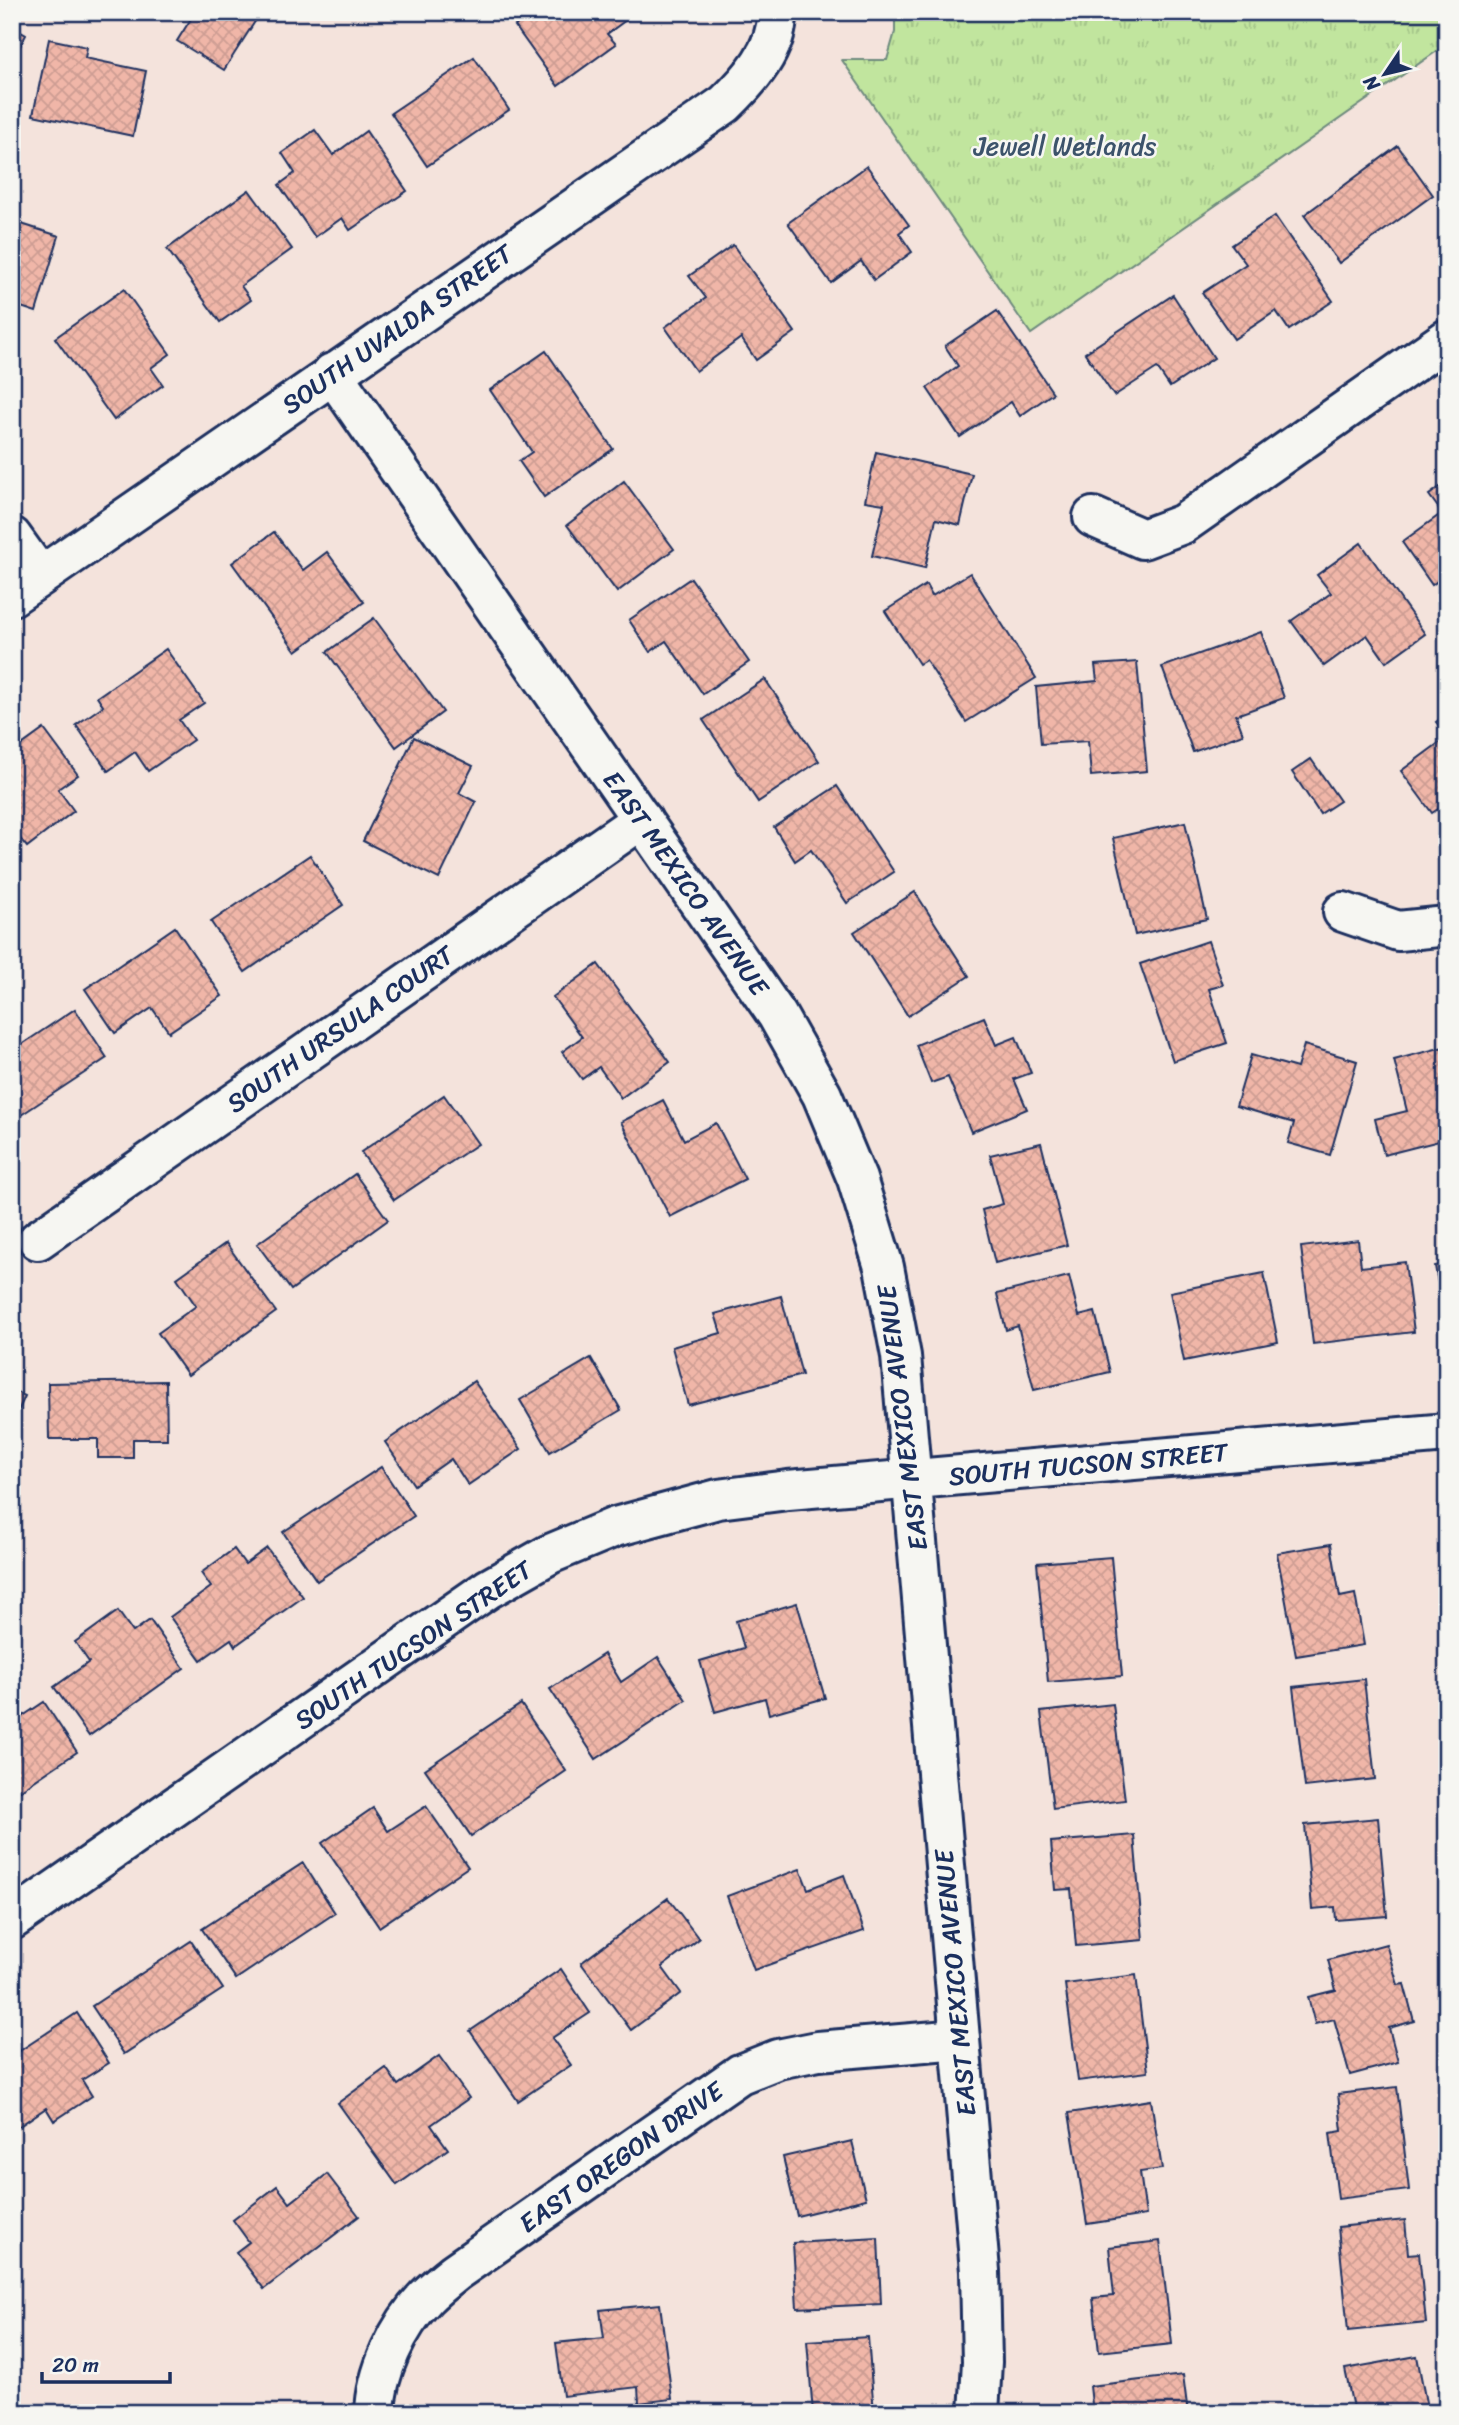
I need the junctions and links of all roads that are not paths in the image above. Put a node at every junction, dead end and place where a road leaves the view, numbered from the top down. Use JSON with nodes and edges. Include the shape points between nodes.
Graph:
{"nodes":[{"id":1,"x":773,"y":30,"type":"edge"},
{"id":2,"x":1447,"y":339,"type":"edge"},
{"id":3,"x":332,"y":373,"type":"junction"},
{"id":4,"x":1093,"y":517,"type":"dead end"},
{"id":5,"x":12,"y":537,"type":"edge"},
{"id":6,"x":26,"y":586,"type":"edge"},
{"id":7,"x":642,"y":819,"type":"junction"},
{"id":8,"x":1343,"y":912,"type":"dead end"},
{"id":9,"x":1447,"y":926,"type":"edge"},
{"id":10,"x":38,"y":1240,"type":"dead end"},
{"id":11,"x":1447,"y":1433,"type":"edge"},
{"id":12,"x":912,"y":1479,"type":"junction"},
{"id":13,"x":12,"y":1920,"type":"edge"},
{"id":14,"x":960,"y":2039,"type":"junction"},
{"id":15,"x":375,"y":2413,"type":"edge"},
{"id":16,"x":979,"y":2413,"type":"edge"}],
"edges":[{"from":1,"to":3,"type":"street","name":"SOUTH UVALDA STREET","via":[[760,65],[724,104]]},
{"from":2,"to":4,"type":"street","via":[[1184,524],[1143,539]]},
{"from":3,"to":6,"type":"street","name":"SOUTH UVALDA STREET"},
{"from":3,"to":7,"type":"street","name":"EAST MEXICO AVENUE"},
{"from":5,"to":6,"type":"street"},
{"from":7,"to":10,"type":"street","name":"SOUTH URSULA COURT"},
{"from":7,"to":12,"type":"street","name":"EAST MEXICO AVENUE","via":[[777,1015],[822,1095],[857,1179],[884,1267],[901,1356]]},
{"from":8,"to":9,"type":"street","via":[[1398,931]]},
{"from":11,"to":12,"type":"street","name":"SOUTH TUCSON STREET"},
{"from":12,"to":13,"type":"street","name":"SOUTH TUCSON STREET","via":[[718,1499],[615,1527],[550,1555],[488,1589]]},
{"from":12,"to":14,"type":"street","name":"EAST MEXICO AVENUE"},
{"from":14,"to":15,"type":"street","name":"EAST OREGON DRIVE","via":[[818,2051],[778,2059],[740,2074],[455,2272],[425,2298],[401,2331],[384,2368]]},
{"from":14,"to":16,"type":"street","name":"EAST MEXICO AVENUE","via":[[980,2271]]}]}
